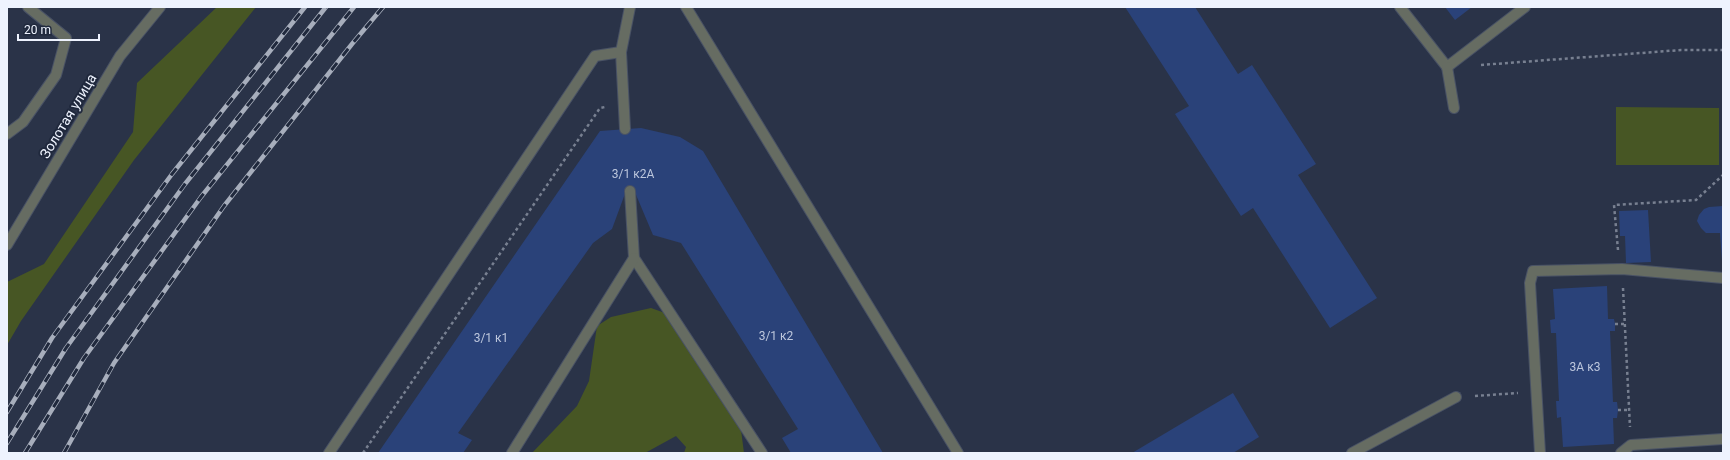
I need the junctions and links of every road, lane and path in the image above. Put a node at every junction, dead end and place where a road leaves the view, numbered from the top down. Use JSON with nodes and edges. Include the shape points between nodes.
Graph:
{"nodes":[{"id":1,"x":28,"y":7,"type":"edge"},
{"id":2,"x":160,"y":7,"type":"edge"},
{"id":3,"x":630,"y":7,"type":"edge"},
{"id":4,"x":686,"y":7,"type":"edge"},
{"id":5,"x":1400,"y":7,"type":"edge"},
{"id":6,"x":1525,"y":7,"type":"edge"},
{"id":7,"x":1723,"y":50,"type":"edge"},
{"id":8,"x":621,"y":52,"type":"junction"},
{"id":9,"x":1478,"y":65,"type":"dead end"},
{"id":10,"x":1447,"y":68,"type":"junction"},
{"id":11,"x":623,"y":102,"type":"junction"},
{"id":12,"x":1454,"y":108,"type":"dead end"},
{"id":13,"x":625,"y":129,"type":"dead end"},
{"id":14,"x":7,"y":134,"type":"edge"},
{"id":15,"x":1723,"y":175,"type":"edge"},
{"id":16,"x":630,"y":191,"type":"dead end"},
{"id":17,"x":7,"y":246,"type":"edge"},
{"id":18,"x":634,"y":258,"type":"junction"},
{"id":19,"x":1622,"y":269,"type":"junction"},
{"id":20,"x":1723,"y":278,"type":"edge"},
{"id":21,"x":1615,"y":324,"type":"dead end"},
{"id":22,"x":1625,"y":324,"type":"junction"},
{"id":23,"x":1536,"y":392,"type":"junction"},
{"id":24,"x":1456,"y":397,"type":"joint"},
{"id":25,"x":1618,"y":410,"type":"dead end"},
{"id":26,"x":1629,"y":410,"type":"junction"},
{"id":27,"x":1723,"y":439,"type":"edge"},
{"id":28,"x":1630,"y":445,"type":"junction"},
{"id":29,"x":329,"y":453,"type":"edge"},
{"id":30,"x":363,"y":453,"type":"edge"},
{"id":31,"x":512,"y":453,"type":"edge"},
{"id":32,"x":762,"y":453,"type":"edge"},
{"id":33,"x":958,"y":453,"type":"edge"},
{"id":34,"x":1352,"y":453,"type":"edge"},
{"id":35,"x":1540,"y":453,"type":"edge"},
{"id":36,"x":1621,"y":453,"type":"edge"}],
"edges":[{"from":1,"to":14,"type":"street","via":[[66,38],[56,75],[22,122]]},
{"from":2,"to":17,"type":"street","name":"Золотая улица","via":[[120,56]]},
{"from":3,"to":8,"type":"street"},
{"from":4,"to":33,"type":"street"},
{"from":5,"to":10,"type":"street"},
{"from":6,"to":10,"type":"street"},
{"from":7,"to":9,"type":"path","via":[[1681,50]]},
{"from":8,"to":11,"type":"street"},
{"from":8,"to":29,"type":"street","via":[[595,56]]},
{"from":10,"to":12,"type":"street"},
{"from":11,"to":13,"type":"street"},
{"from":11,"to":30,"type":"path","via":[[600,108]]},
{"from":15,"to":19,"type":"path","via":[[1696,200],[1614,205],[1616,245]]},
{"from":16,"to":18,"type":"street"},
{"from":18,"to":31,"type":"street"},
{"from":18,"to":32,"type":"street"},
{"from":19,"to":20,"type":"street"},
{"from":19,"to":22,"type":"path"},
{"from":19,"to":23,"type":"street","via":[[1533,271],[1530,283]]},
{"from":21,"to":22,"type":"path"},
{"from":22,"to":26,"type":"path"},
{"from":23,"to":24,"type":"path"},
{"from":23,"to":35,"type":"street"},
{"from":24,"to":34,"type":"street"},
{"from":25,"to":26,"type":"path"},
{"from":26,"to":28,"type":"path"},
{"from":27,"to":28,"type":"street"},
{"from":28,"to":36,"type":"street"}]}
